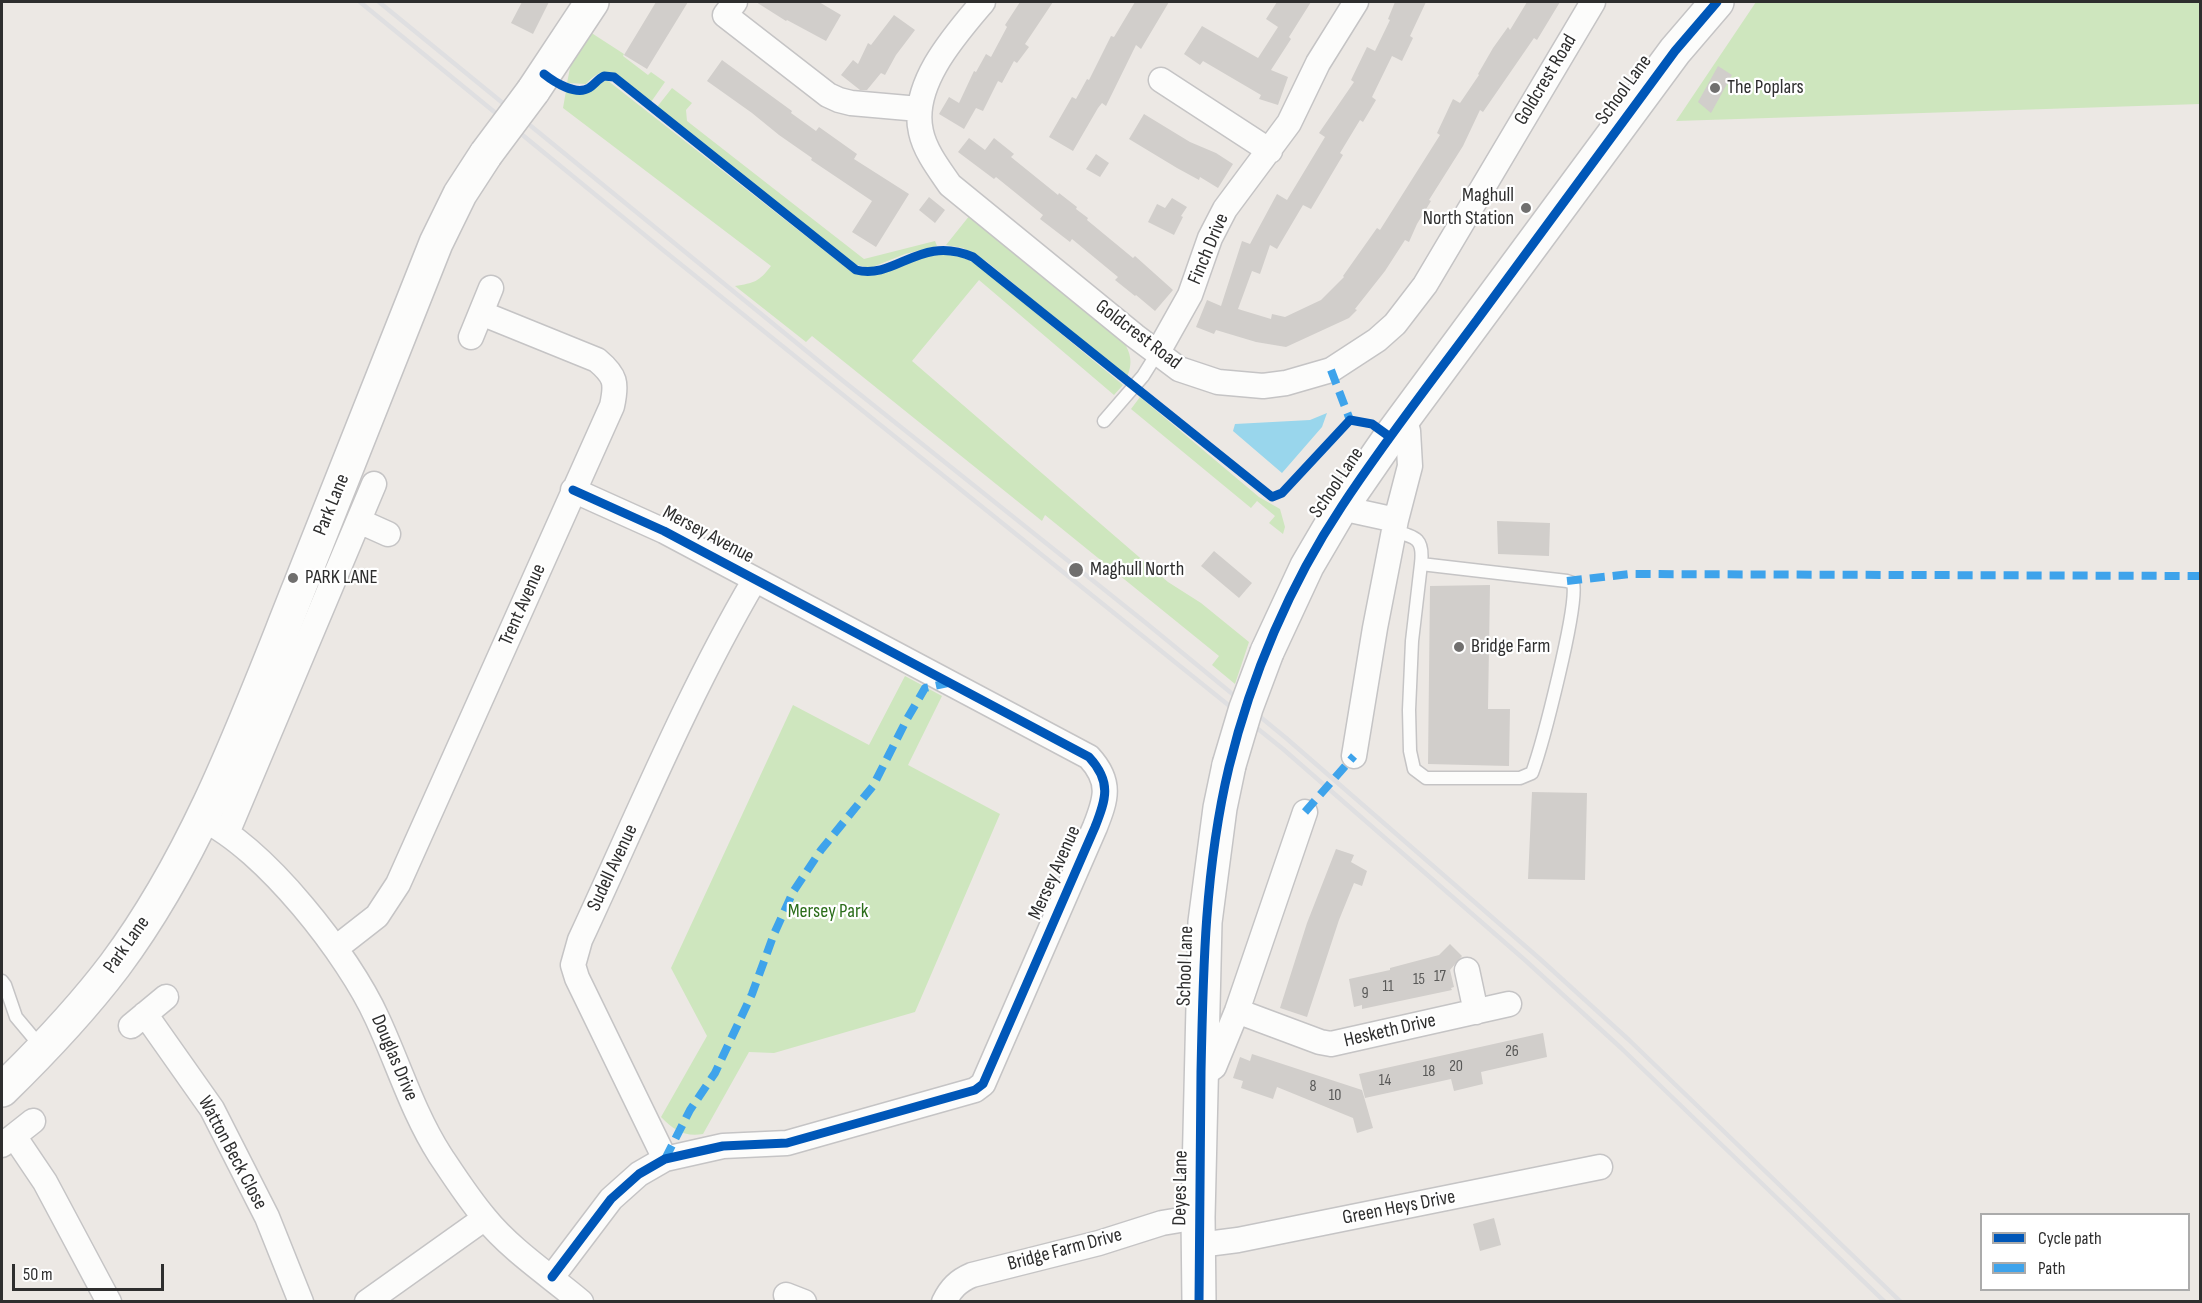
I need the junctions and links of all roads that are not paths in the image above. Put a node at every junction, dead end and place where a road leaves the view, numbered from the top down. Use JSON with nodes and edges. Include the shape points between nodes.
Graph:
{"nodes":[{"id":1,"x":592,"y":2,"type":"edge"},
{"id":2,"x":735,"y":2,"type":"edge"},
{"id":3,"x":983,"y":2,"type":"edge"},
{"id":4,"x":1356,"y":2,"type":"edge"},
{"id":5,"x":1593,"y":2,"type":"edge"},
{"id":6,"x":1717,"y":2,"type":"edge"},
{"id":7,"x":1161,"y":80,"type":"dead end"},
{"id":8,"x":919,"y":109,"type":"junction"},
{"id":9,"x":1270,"y":151,"type":"junction"},
{"id":10,"x":491,"y":288,"type":"dead end"},
{"id":11,"x":481,"y":313,"type":"junction"},
{"id":12,"x":471,"y":337,"type":"dead end"},
{"id":13,"x":1158,"y":352,"type":"junction"},
{"id":14,"x":1403,"y":419,"type":"junction"},
{"id":15,"x":1104,"y":421,"type":"dead end"},
{"id":16,"x":374,"y":484,"type":"dead end"},
{"id":17,"x":573,"y":490,"type":"junction"},
{"id":18,"x":1341,"y":508,"type":"junction"},
{"id":19,"x":359,"y":521,"type":"junction"},
{"id":20,"x":1395,"y":525,"type":"junction"},
{"id":21,"x":388,"y":534,"type":"dead end"},
{"id":22,"x":1421,"y":564,"type":"junction"},
{"id":23,"x":754,"y":581,"type":"junction"},
{"id":24,"x":1354,"y":756,"type":"dead end"},
{"id":25,"x":1305,"y":812,"type":"dead end"},
{"id":26,"x":214,"y":826,"type":"junction"},
{"id":27,"x":336,"y":948,"type":"junction"},
{"id":28,"x":1467,"y":970,"type":"dead end"},
{"id":29,"x":2,"y":981,"type":"edge"},
{"id":30,"x":166,"y":998,"type":"dead end"},
{"id":31,"x":1509,"y":1004,"type":"dead end"},
{"id":32,"x":1237,"y":1011,"type":"junction"},
{"id":33,"x":1476,"y":1012,"type":"junction"},
{"id":34,"x":43,"y":1049,"type":"junction"},
{"id":35,"x":1201,"y":1076,"type":"junction"},
{"id":36,"x":2,"y":1090,"type":"edge"},
{"id":37,"x":33,"y":1121,"type":"dead end"},
{"id":38,"x":8,"y":1140,"type":"edge"},
{"id":39,"x":665,"y":1158,"type":"junction"},
{"id":40,"x":1600,"y":1167,"type":"dead end"},
{"id":41,"x":485,"y":1218,"type":"junction"},
{"id":42,"x":1198,"y":1231,"type":"junction"},
{"id":43,"x":552,"y":1277,"type":"junction"},
{"id":44,"x":109,"y":1302,"type":"edge"},
{"id":45,"x":301,"y":1302,"type":"edge"},
{"id":46,"x":367,"y":1302,"type":"edge"},
{"id":47,"x":581,"y":1302,"type":"edge"},
{"id":48,"x":944,"y":1302,"type":"edge"},
{"id":49,"x":1199,"y":1302,"type":"edge"}],
"edges":[{"from":1,"to":26,"type":"street","name":"Park Lane","bridge":true,"via":[[486,154],[440,235],[220,784]]},
{"from":2,"to":8,"type":"street","via":[[725,15],[828,94],[851,104]]},
{"from":3,"to":8,"type":"street","name":"Goldcrest Road","via":[[953,37],[925,87]]},
{"from":4,"to":9,"type":"street","name":"Finch Drive"},
{"from":5,"to":13,"type":"street","name":"Goldcrest Road","via":[[1425,285],[1395,324],[1377,340],[1331,370],[1263,386],[1198,376],[1179,369]]},
{"from":6,"to":14,"type":"street","name":"School Lane","via":[[1675,51]]},
{"from":7,"to":9,"type":"street"},
{"from":8,"to":13,"type":"street","name":"Goldcrest Road","via":[[921,134],[950,185]]},
{"from":9,"to":13,"type":"street","name":"Finch Drive","via":[[1225,209],[1190,295]]},
{"from":10,"to":11,"type":"street"},
{"from":11,"to":12,"type":"street"},
{"from":11,"to":17,"type":"street","name":"Trent Avenue","via":[[597,360],[614,379],[612,406]]},
{"from":13,"to":15,"type":"lane"},
{"from":14,"to":18,"type":"street","name":"School Lane"},
{"from":14,"to":20,"type":"street","via":[[1408,431],[1410,466]]},
{"from":16,"to":19,"type":"street","name":"Park Lane"},
{"from":17,"to":23,"type":"street","name":"Mersey Avenue","via":[[664,531]]},
{"from":17,"to":27,"type":"street","name":"Trent Avenue","via":[[398,884],[377,916]]},
{"from":18,"to":20,"type":"street"},
{"from":18,"to":35,"type":"street","name":"School Lane","bridge":true,"via":[[1307,566],[1267,652],[1229,765],[1205,922]]},
{"from":19,"to":21,"type":"street","name":"Park Lane"},
{"from":19,"to":26,"type":"street","name":"Park Lane"},
{"from":20,"to":22,"type":"lane","via":[[1420,542]]},
{"from":20,"to":24,"type":"street"},
{"from":22,"to":22,"type":"lane","via":[[1409,710],[1414,770],[1426,778],[1520,778],[1532,773],[1565,644],[1573,584]]},
{"from":23,"to":39,"type":"street","name":"Sudell Avenue","via":[[692,698],[580,940],[573,964]]},
{"from":23,"to":39,"type":"street","name":"Mersey Avenue","via":[[1089,757],[1104,779],[1106,795],[983,1084],[975,1090],[786,1143],[723,1146]]},
{"from":25,"to":32,"type":"street"},
{"from":26,"to":27,"type":"street","name":"Douglas Drive","via":[[275,876]]},
{"from":26,"to":34,"type":"street","name":"Park Lane","via":[[174,874],[129,945]]},
{"from":27,"to":41,"type":"street","name":"Douglas Drive","via":[[373,1009],[421,1121]]},
{"from":28,"to":33,"type":"street"},
{"from":29,"to":34,"type":"lane","via":[[16,1017]]},
{"from":30,"to":45,"type":"street","name":"Watton Beck Close","via":[[138,1020],[212,1109],[267,1217]]},
{"from":31,"to":33,"type":"street","name":"Hesketh Drive"},
{"from":32,"to":33,"type":"street","name":"Hesketh Drive","via":[[1331,1044]]},
{"from":32,"to":35,"type":"street","via":[[1214,1067]]},
{"from":34,"to":36,"type":"street","name":"Park Lane"},
{"from":35,"to":42,"type":"street","name":"Deyes Lane"},
{"from":37,"to":38,"type":"street"},
{"from":38,"to":44,"type":"street","via":[[45,1182]]},
{"from":39,"to":43,"type":"street","name":"Mersey Avenue","via":[[611,1199]]},
{"from":40,"to":42,"type":"street","name":"Green Heys Drive","via":[[1238,1240]]},
{"from":41,"to":43,"type":"street","name":"Douglas Drive"},
{"from":41,"to":46,"type":"street"},
{"from":42,"to":48,"type":"street","name":"Bridge Farm Drive","via":[[1162,1222],[1099,1243],[972,1275],[960,1280]]},
{"from":42,"to":49,"type":"street","name":"Deyes Lane"},
{"from":43,"to":47,"type":"street","name":"Douglas Drive"}]}
